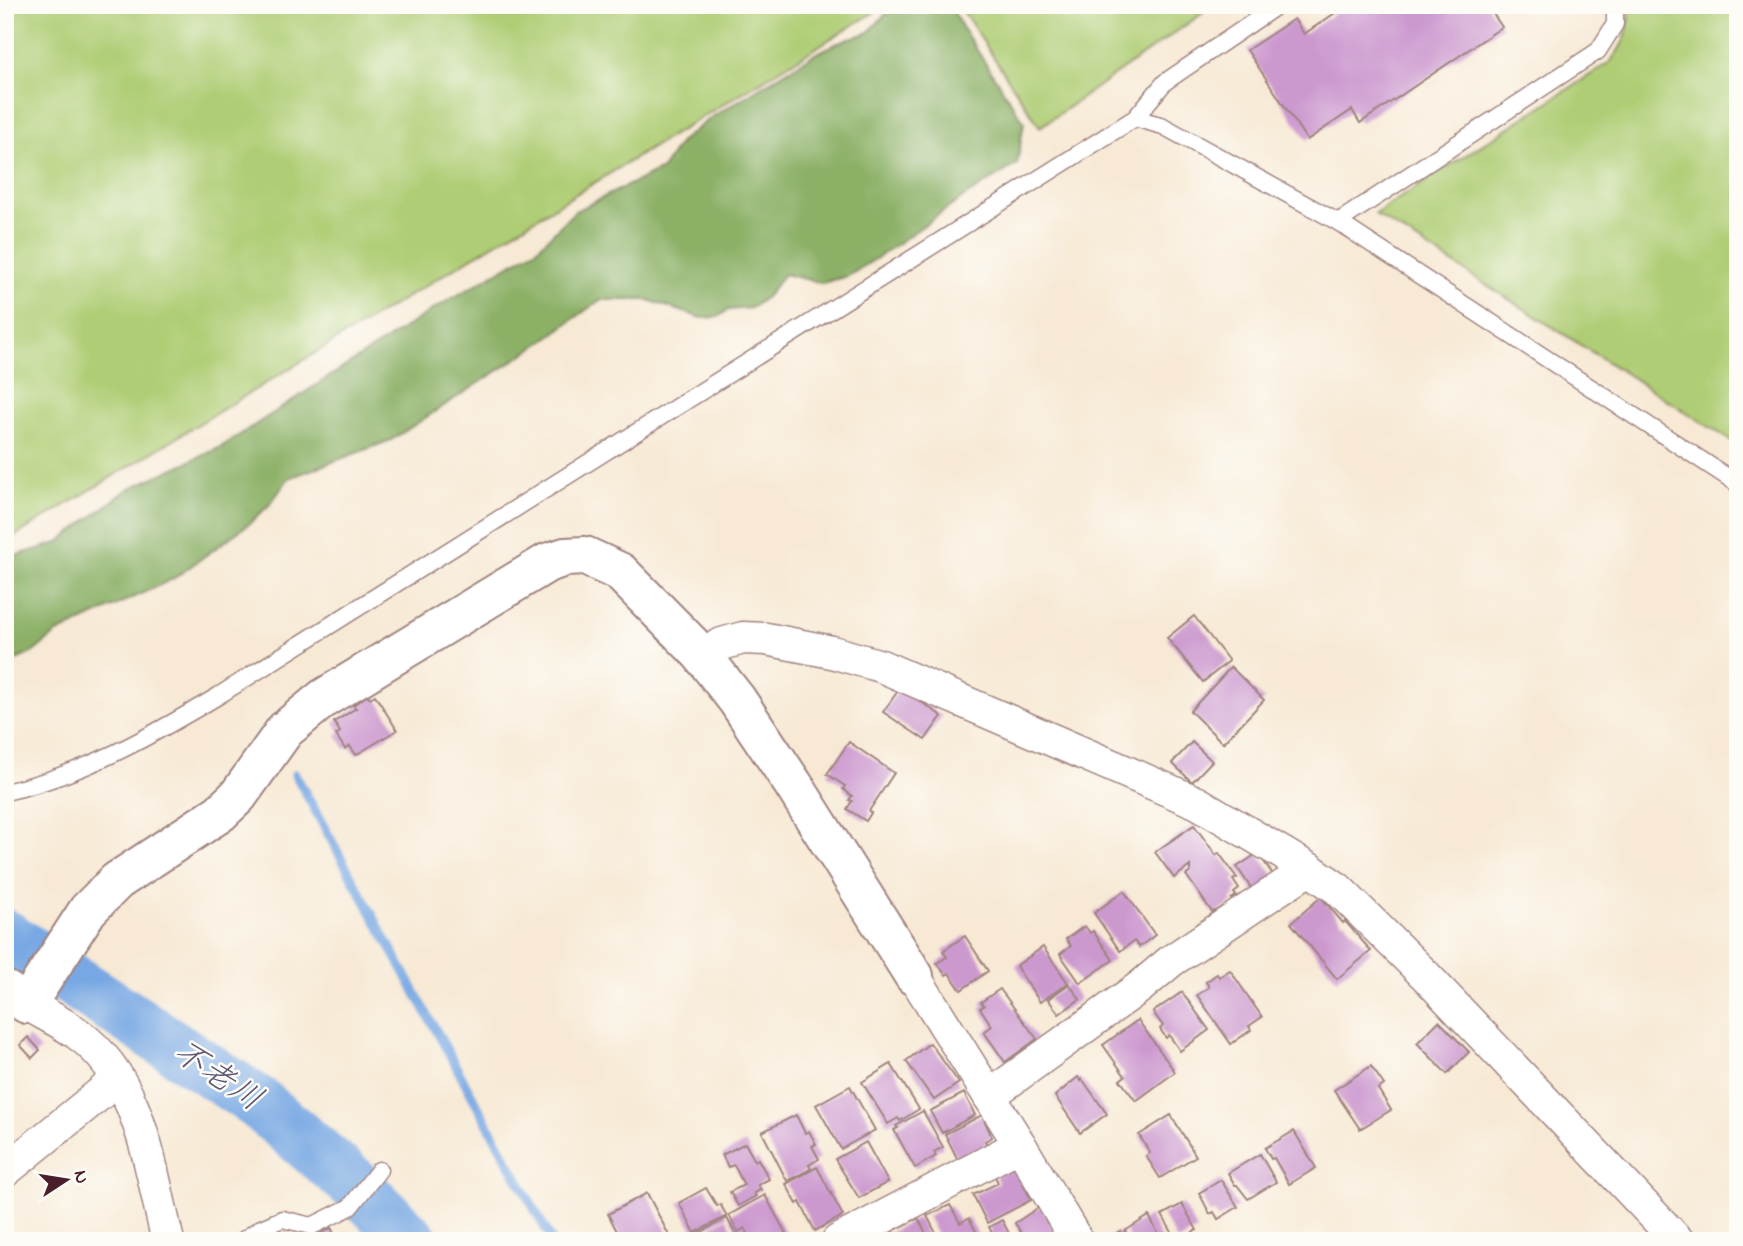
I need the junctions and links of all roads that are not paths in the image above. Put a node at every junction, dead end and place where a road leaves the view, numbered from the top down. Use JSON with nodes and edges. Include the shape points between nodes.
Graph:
{"nodes":[{"id":1,"x":1278,"y":5,"type":"edge"},
{"id":2,"x":1615,"y":5,"type":"edge"},
{"id":3,"x":1135,"y":118,"type":"junction"},
{"id":4,"x":1338,"y":222,"type":"junction"},
{"id":5,"x":1738,"y":484,"type":"edge"},
{"id":6,"x":701,"y":654,"type":"junction"},
{"id":7,"x":5,"y":792,"type":"edge"},
{"id":8,"x":1309,"y":869,"type":"junction"},
{"id":9,"x":914,"y":976,"type":"joint"},
{"id":10,"x":33,"y":983,"type":"edge"},
{"id":11,"x":118,"y":1079,"type":"junction"},
{"id":12,"x":989,"y":1096,"type":"junction"},
{"id":13,"x":1020,"y":1144,"type":"junction"},
{"id":14,"x":379,"y":1170,"type":"dead end"},
{"id":15,"x":5,"y":1171,"type":"edge"},
{"id":16,"x":167,"y":1241,"type":"edge"},
{"id":17,"x":242,"y":1241,"type":"edge"},
{"id":18,"x":838,"y":1241,"type":"edge"},
{"id":19,"x":1077,"y":1241,"type":"edge"},
{"id":20,"x":1678,"y":1241,"type":"edge"}],
"edges":[{"from":1,"to":3,"type":"lane","via":[[1165,82]]},
{"from":2,"to":4,"type":"lane","via":[[1615,24],[1598,51]]},
{"from":3,"to":4,"type":"lane","via":[[1163,126]]},
{"from":3,"to":7,"type":"lane","via":[[153,735],[97,762]]},
{"from":4,"to":5,"type":"lane"},
{"from":6,"to":8,"type":"street","via":[[743,638],[766,639],[881,666],[1198,803]]},
{"from":6,"to":9,"type":"street","via":[[786,774]]},
{"from":6,"to":10,"type":"street","via":[[620,572],[585,556],[547,563],[302,714],[220,813],[117,881],[88,909]]},
{"from":8,"to":12,"type":"street","via":[[1171,961]]},
{"from":8,"to":20,"type":"street","via":[[1338,889],[1426,976]]},
{"from":9,"to":12,"type":"street"},
{"from":10,"to":11,"type":"street"},
{"from":11,"to":15,"type":"street"},
{"from":11,"to":16,"type":"street","via":[[133,1104]]},
{"from":12,"to":13,"type":"street"},
{"from":13,"to":18,"type":"street"},
{"from":13,"to":19,"type":"street"},
{"from":14,"to":17,"type":"lane","via":[[350,1207],[312,1226],[282,1219]]}]}
